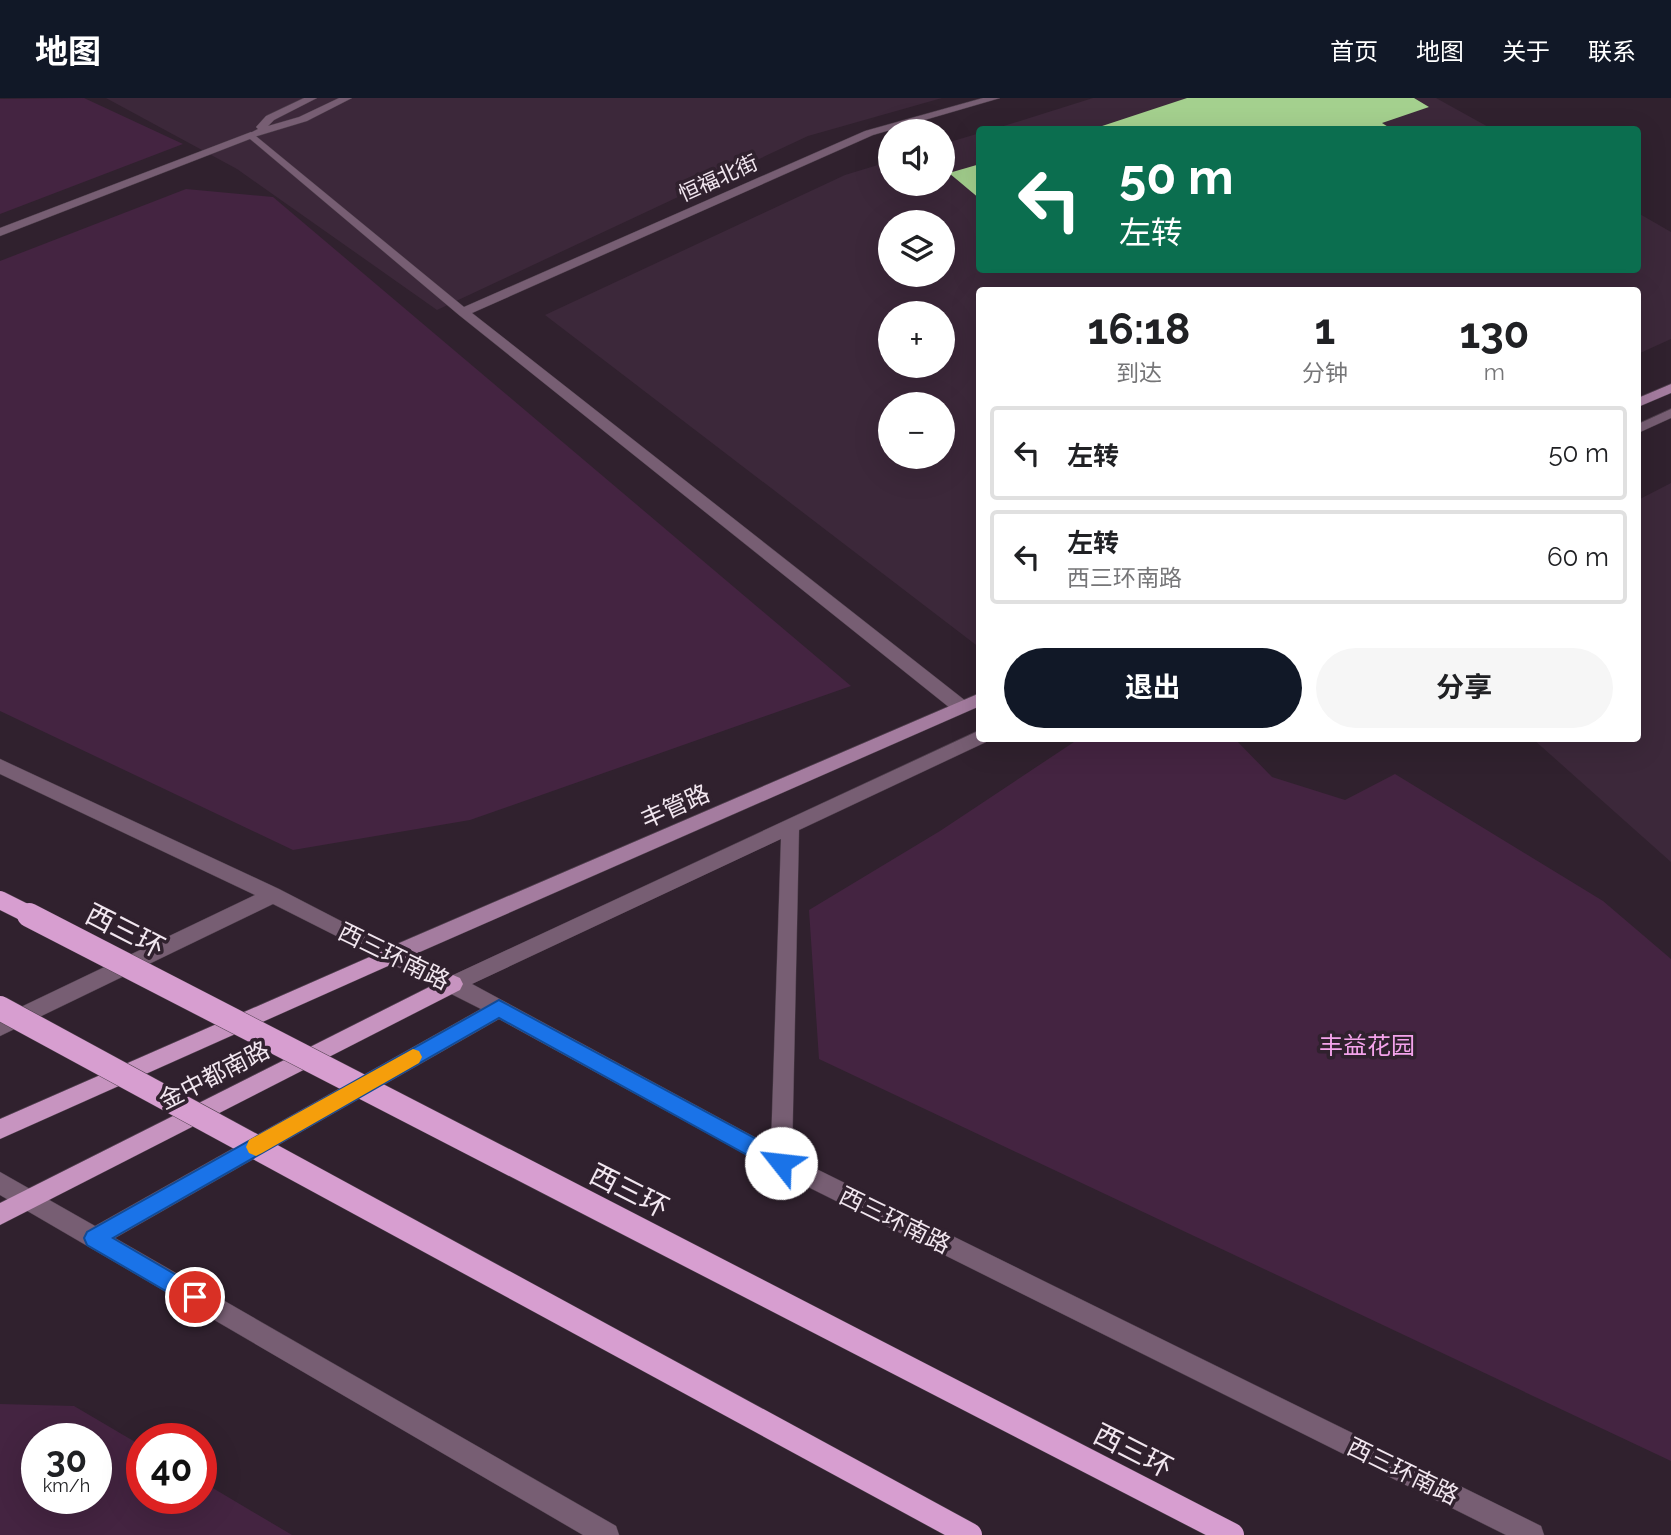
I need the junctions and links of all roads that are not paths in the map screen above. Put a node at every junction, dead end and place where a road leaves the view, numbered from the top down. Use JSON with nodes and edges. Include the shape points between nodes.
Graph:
{"nodes":[{"id":1,"x":312,"y":98,"type":"edge"},
{"id":2,"x":347,"y":98,"type":"edge"},
{"id":3,"x":995,"y":98,"type":"edge"},
{"id":4,"x":251,"y":135,"type":"junction"},
{"id":5,"x":0,"y":232,"type":"edge"},
{"id":6,"x":463,"y":312,"type":"junction"},
{"id":7,"x":1671,"y":388,"type":"edge"},
{"id":8,"x":1641,"y":402,"type":"edge"},
{"id":9,"x":1671,"y":414,"type":"edge"},
{"id":10,"x":1641,"y":428,"type":"edge"},
{"id":11,"x":976,"y":701,"type":"edge"},
{"id":12,"x":961,"y":707,"type":"junction"},
{"id":13,"x":976,"y":739,"type":"edge"},
{"id":14,"x":0,"y":766,"type":"edge"},
{"id":15,"x":790,"y":826,"type":"junction"},
{"id":16,"x":273,"y":895,"type":"junction"},
{"id":17,"x":0,"y":900,"type":"edge"},
{"id":18,"x":390,"y":956,"type":"junction"},
{"id":19,"x":453,"y":984,"type":"junction"},
{"id":20,"x":0,"y":1008,"type":"edge"},
{"id":21,"x":499,"y":1009,"type":"junction"},
{"id":22,"x":0,"y":1027,"type":"edge"},
{"id":23,"x":0,"y":1129,"type":"edge"},
{"id":24,"x":781,"y":1163,"type":"junction"},
{"id":25,"x":0,"y":1183,"type":"edge"},
{"id":26,"x":28,"y":1199,"type":"junction"},
{"id":27,"x":0,"y":1214,"type":"edge"},
{"id":28,"x":94,"y":1238,"type":"junction"},
{"id":29,"x":607,"y":1535,"type":"edge"},
{"id":30,"x":970,"y":1535,"type":"edge"},
{"id":31,"x":1232,"y":1535,"type":"edge"},
{"id":32,"x":1532,"y":1535,"type":"edge"}],
"edges":[{"from":1,"to":4,"type":"street","via":[[270,118]]},
{"from":2,"to":4,"type":"street","via":[[303,119]]},
{"from":3,"to":6,"type":"street","name":"恒福北街","via":[[869,133]]},
{"from":4,"to":5,"type":"street"},
{"from":4,"to":6,"type":"street"},
{"from":6,"to":12,"type":"street"},
{"from":7,"to":8,"type":"main road"},
{"from":9,"to":10,"type":"street"},
{"from":11,"to":12,"type":"main road","name":"丰管路"},
{"from":12,"to":18,"type":"main road","name":"丰管路"},
{"from":13,"to":15,"type":"street"},
{"from":14,"to":16,"type":"street","name":"西三环南路"},
{"from":15,"to":19,"type":"street"},
{"from":15,"to":24,"type":"street"},
{"from":16,"to":18,"type":"street","name":"西三环南路"},
{"from":16,"to":22,"type":"street"},
{"from":17,"to":31,"type":"highway","name":"西三环","bridge":true},
{"from":18,"to":19,"type":"street","name":"西三环南路"},
{"from":18,"to":23,"type":"main road","name":"金中都南路"},
{"from":19,"to":21,"type":"street","name":"西三环南路"},
{"from":19,"to":26,"type":"main road","name":"金中都南路"},
{"from":20,"to":30,"type":"highway","bridge":true},
{"from":21,"to":24,"type":"street","name":"西三环南路"},
{"from":21,"to":28,"type":"street"},
{"from":24,"to":32,"type":"street","name":"西三环南路"},
{"from":25,"to":26,"type":"street"},
{"from":26,"to":27,"type":"main road","name":"金中都南路"},
{"from":26,"to":28,"type":"street"},
{"from":28,"to":29,"type":"street"}]}
